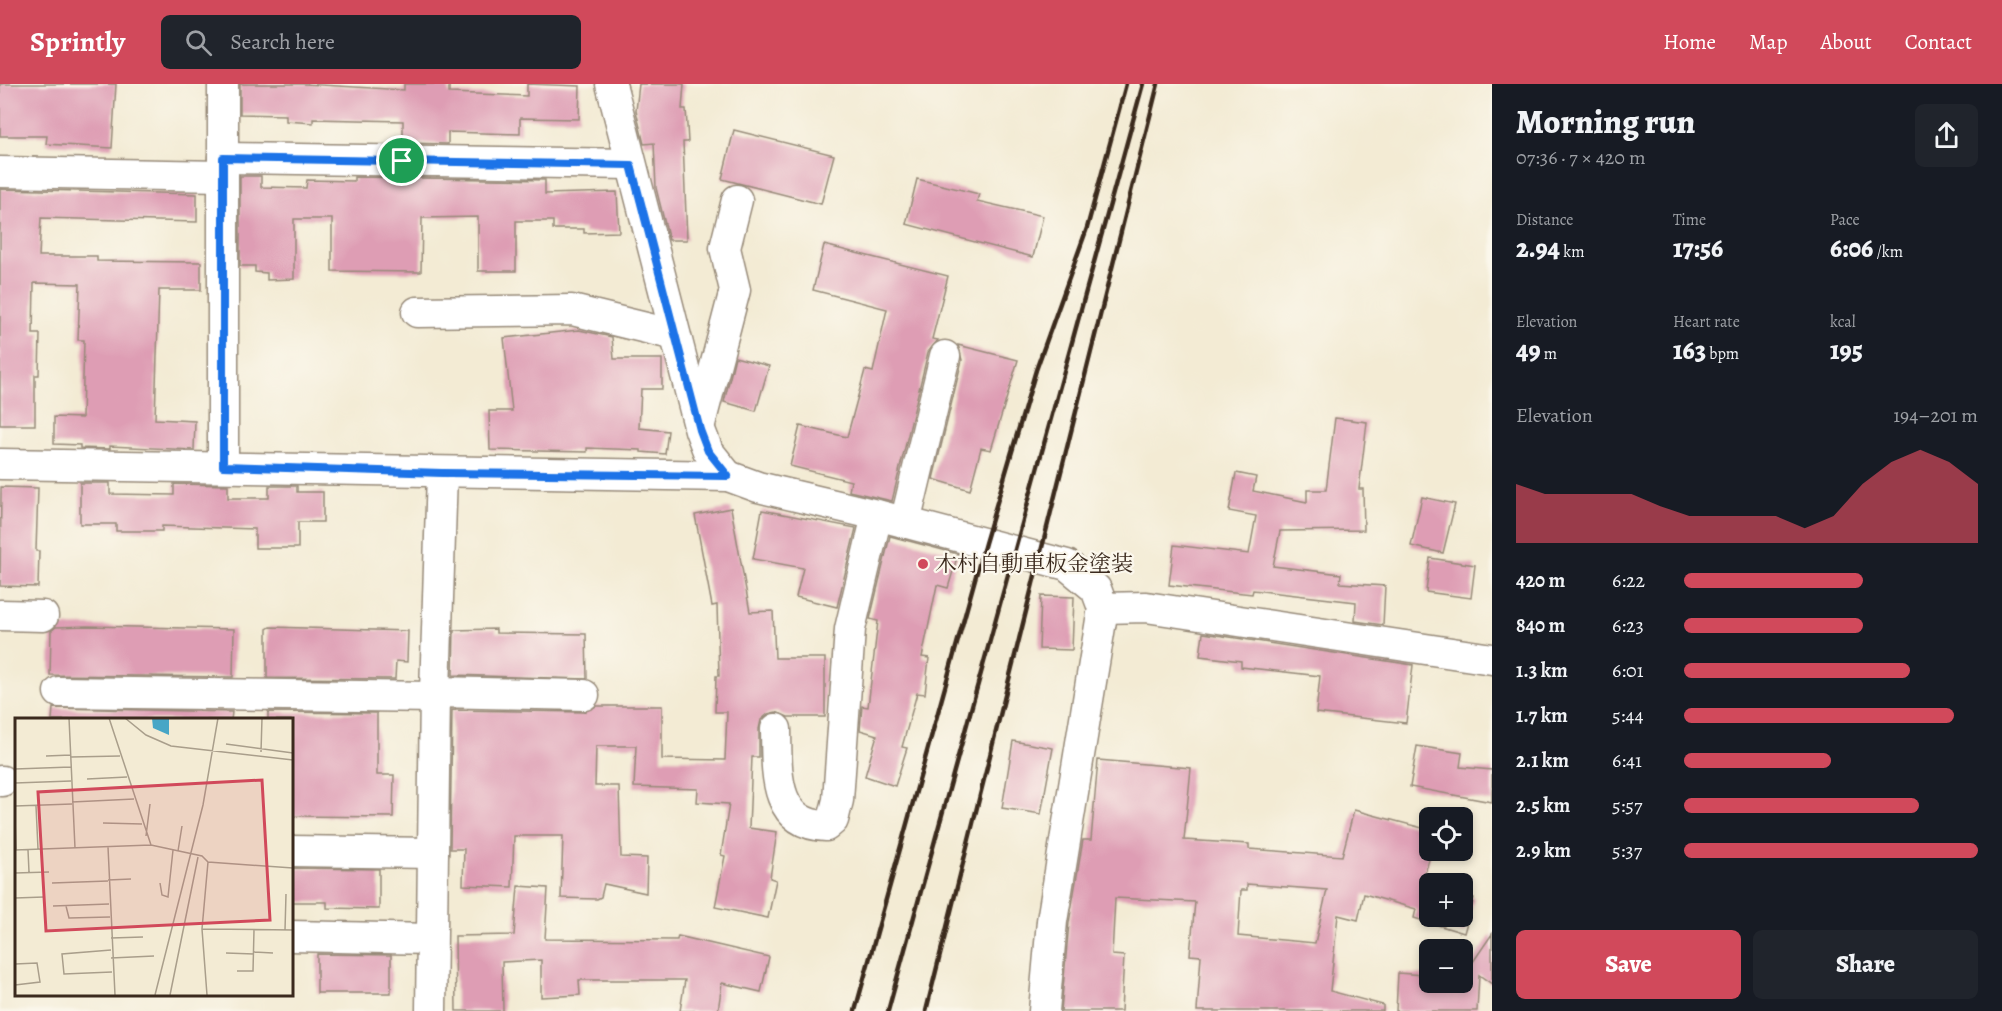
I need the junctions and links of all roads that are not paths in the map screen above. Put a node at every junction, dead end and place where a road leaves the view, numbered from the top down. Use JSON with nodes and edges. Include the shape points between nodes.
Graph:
{"nodes":[{"id":1,"x":223,"y":84,"type":"edge"},
{"id":2,"x":611,"y":84,"type":"edge"},
{"id":3,"x":631,"y":165,"type":"junction"},
{"id":4,"x":223,"y":167,"type":"junction"},
{"id":5,"x":0,"y":172,"type":"edge"},
{"id":6,"x":737,"y":200,"type":"dead end"},
{"id":7,"x":417,"y":312,"type":"dead end"},
{"id":8,"x":675,"y":335,"type":"junction"},
{"id":9,"x":945,"y":356,"type":"dead end"},
{"id":10,"x":699,"y":427,"type":"junction"},
{"id":11,"x":0,"y":464,"type":"edge"},
{"id":12,"x":223,"y":466,"type":"junction"},
{"id":13,"x":442,"y":473,"type":"junction"},
{"id":14,"x":728,"y":476,"type":"junction"},
{"id":15,"x":891,"y":519,"type":"junction"},
{"id":16,"x":1103,"y":608,"type":"junction"},
{"id":17,"x":0,"y":615,"type":"edge"},
{"id":18,"x":43,"y":616,"type":"dead end"},
{"id":19,"x":1492,"y":659,"type":"edge"},
{"id":20,"x":59,"y":692,"type":"dead end"},
{"id":21,"x":435,"y":695,"type":"junction"},
{"id":22,"x":584,"y":695,"type":"dead end"},
{"id":23,"x":776,"y":729,"type":"dead end"},
{"id":24,"x":292,"y":851,"type":"edge"},
{"id":25,"x":433,"y":852,"type":"junction"},
{"id":26,"x":292,"y":936,"type":"edge"},
{"id":27,"x":431,"y":939,"type":"junction"},
{"id":28,"x":431,"y":1011,"type":"edge"},
{"id":29,"x":1044,"y":1011,"type":"edge"}],
"edges":[{"from":1,"to":4,"type":"street"},
{"from":2,"to":3,"type":"street"},
{"from":3,"to":4,"type":"street"},
{"from":3,"to":8,"type":"street"},
{"from":4,"to":5,"type":"street"},
{"from":4,"to":12,"type":"street"},
{"from":6,"to":10,"type":"street","via":[[724,248],[735,290]]},
{"from":7,"to":8,"type":"street","via":[[572,310]]},
{"from":8,"to":10,"type":"street"},
{"from":9,"to":15,"type":"street"},
{"from":10,"to":14,"type":"street","via":[[708,451]]},
{"from":11,"to":12,"type":"street"},
{"from":12,"to":13,"type":"street"},
{"from":13,"to":14,"type":"street"},
{"from":13,"to":21,"type":"street"},
{"from":14,"to":15,"type":"street","via":[[758,488]]},
{"from":15,"to":16,"type":"street","via":[[1067,565],[1096,589]]},
{"from":15,"to":23,"type":"street","via":[[850,629],[838,800],[833,820],[826,826],[806,823],[787,808],[779,777]]},
{"from":16,"to":19,"type":"street","via":[[1146,607]]},
{"from":16,"to":29,"type":"street","via":[[1052,921]]},
{"from":17,"to":18,"type":"street"},
{"from":20,"to":21,"type":"street"},
{"from":21,"to":22,"type":"street"},
{"from":21,"to":25,"type":"street"},
{"from":24,"to":25,"type":"street"},
{"from":25,"to":27,"type":"street"},
{"from":26,"to":27,"type":"street"},
{"from":27,"to":28,"type":"street"}]}
